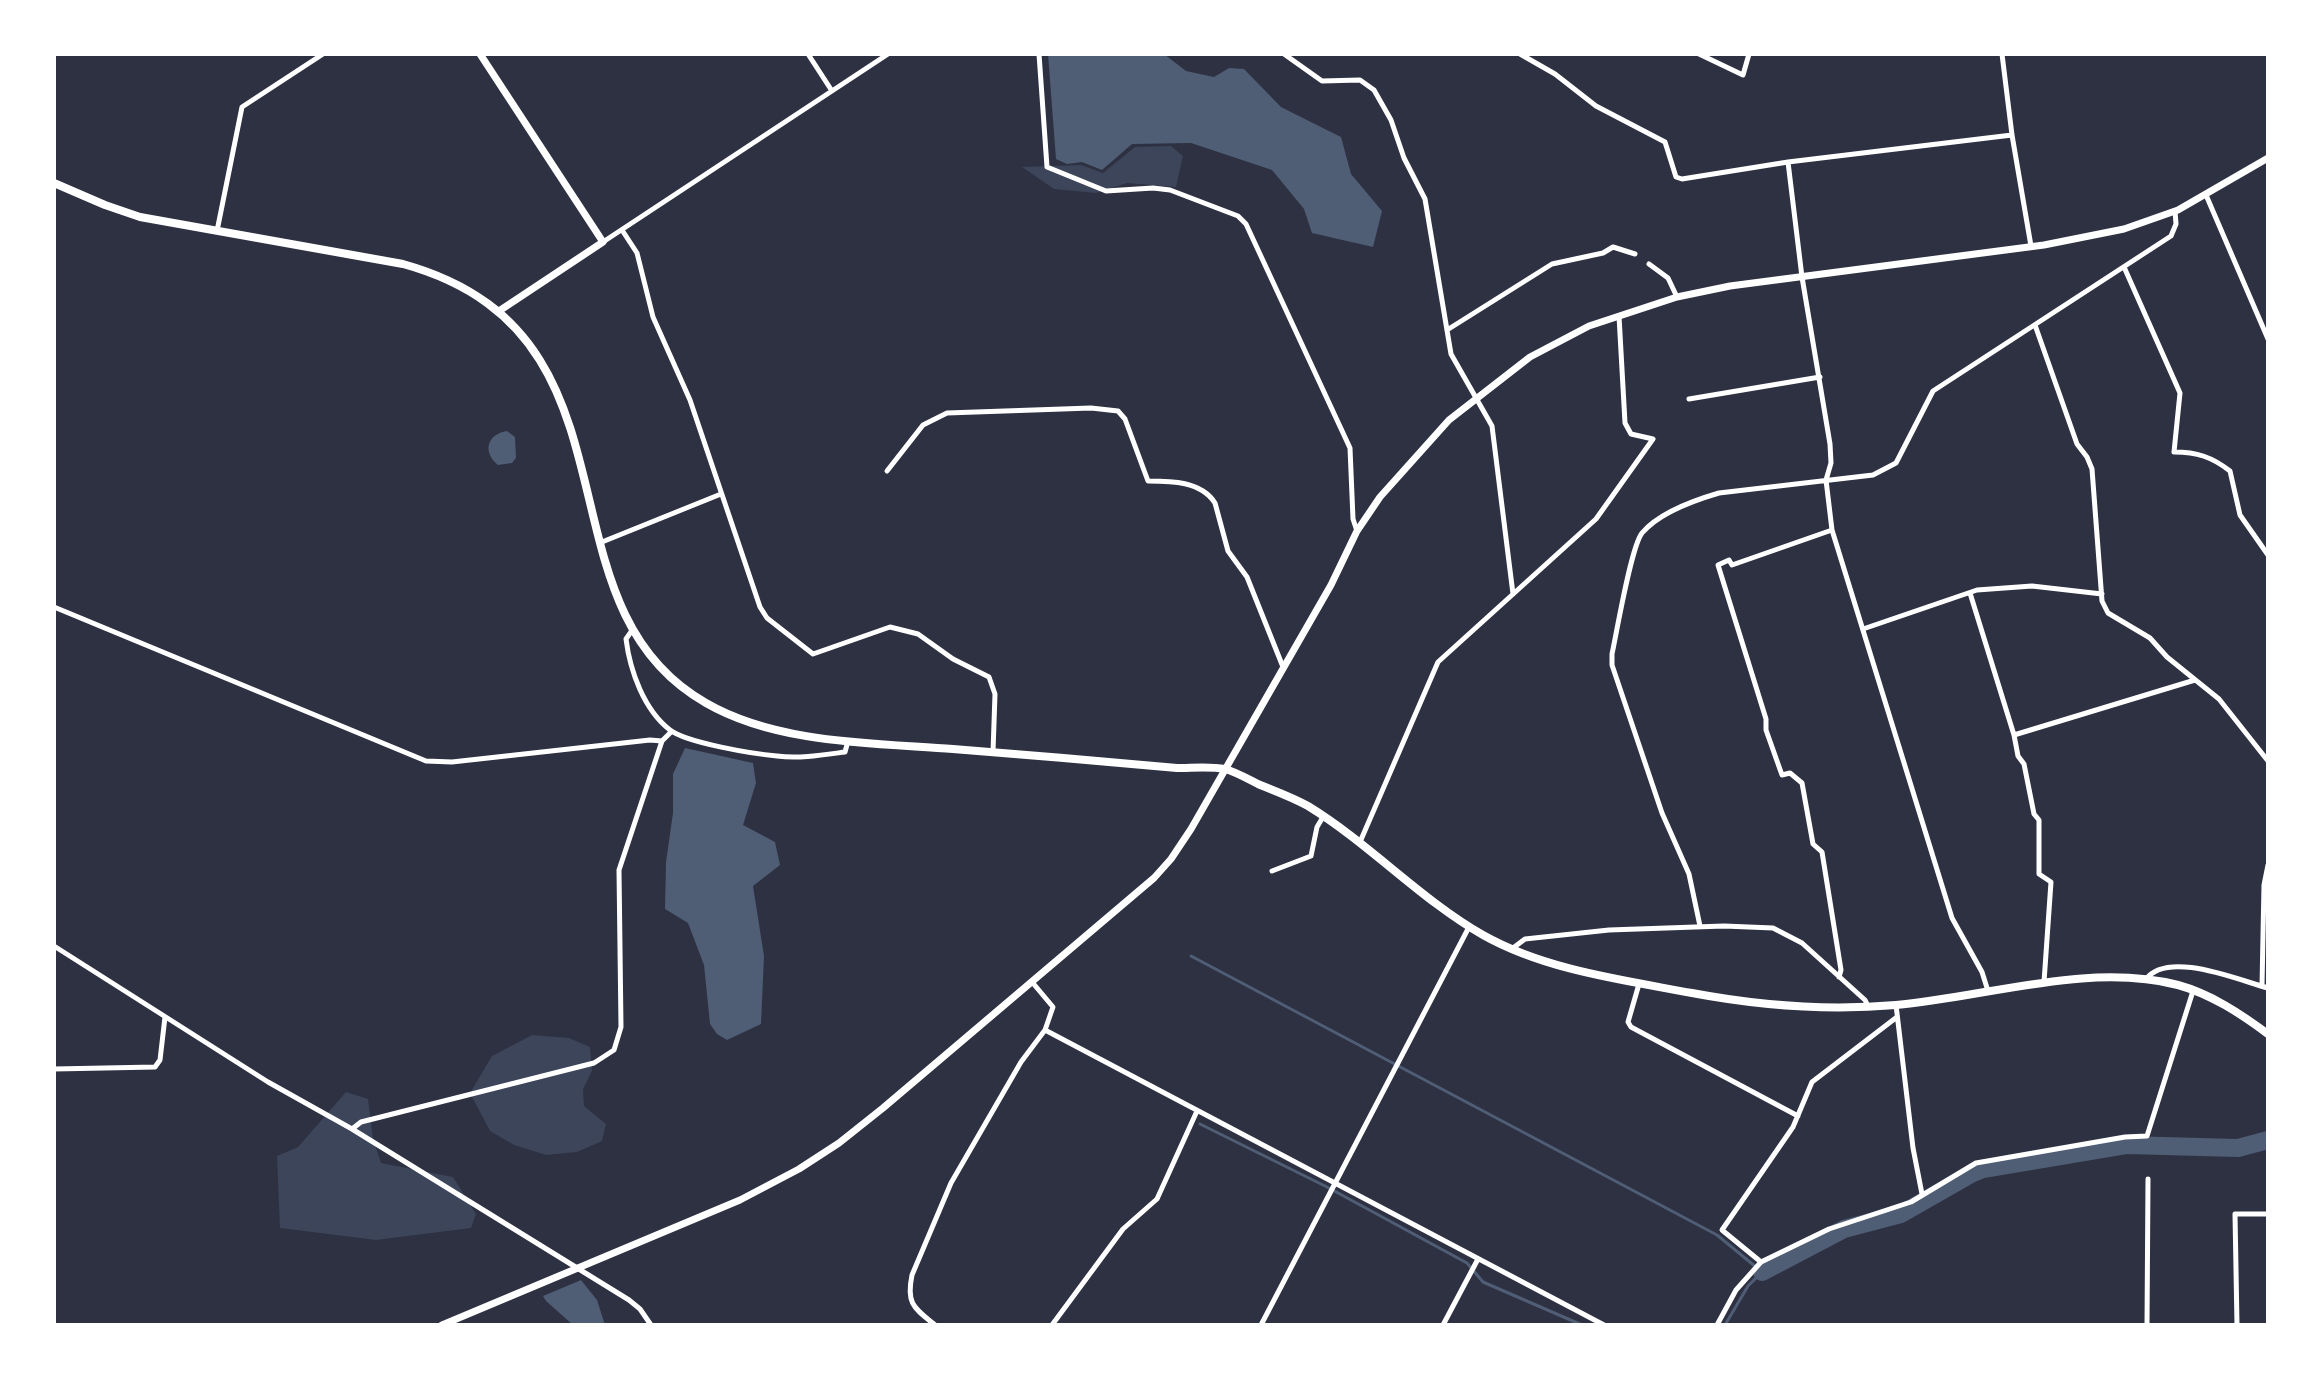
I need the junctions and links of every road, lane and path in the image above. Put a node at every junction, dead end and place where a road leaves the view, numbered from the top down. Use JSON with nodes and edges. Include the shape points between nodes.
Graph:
{"nodes":[{"id":1,"x":323,"y":54,"type":"edge"},
{"id":2,"x":480,"y":54,"type":"edge"},
{"id":3,"x":808,"y":54,"type":"edge"},
{"id":4,"x":888,"y":54,"type":"edge"},
{"id":5,"x":1039,"y":54,"type":"edge"},
{"id":6,"x":1284,"y":54,"type":"edge"},
{"id":7,"x":1520,"y":54,"type":"edge"},
{"id":8,"x":1699,"y":54,"type":"edge"},
{"id":9,"x":1749,"y":54,"type":"edge"},
{"id":10,"x":2002,"y":54,"type":"edge"},
{"id":11,"x":832,"y":91,"type":"junction"},
{"id":12,"x":2012,"y":135,"type":"junction"},
{"id":13,"x":2268,"y":158,"type":"edge"},
{"id":14,"x":1788,"y":162,"type":"junction"},
{"id":15,"x":54,"y":183,"type":"edge"},
{"id":16,"x":2206,"y":195,"type":"junction"},
{"id":17,"x":2175,"y":211,"type":"junction"},
{"id":18,"x":622,"y":230,"type":"junction"},
{"id":19,"x":217,"y":232,"type":"junction"},
{"id":20,"x":603,"y":242,"type":"junction"},
{"id":21,"x":2031,"y":246,"type":"junction"},
{"id":22,"x":1635,"y":254,"type":"dead end"},
{"id":23,"x":1649,"y":264,"type":"dead end"},
{"id":24,"x":2124,"y":267,"type":"junction"},
{"id":25,"x":1802,"y":277,"type":"junction"},
{"id":26,"x":1677,"y":297,"type":"junction"},
{"id":27,"x":499,"y":311,"type":"junction"},
{"id":28,"x":1618,"y":315,"type":"junction"},
{"id":29,"x":2035,"y":325,"type":"junction"},
{"id":30,"x":1447,"y":330,"type":"junction"},
{"id":31,"x":2268,"y":339,"type":"edge"},
{"id":32,"x":1820,"y":377,"type":"junction"},
{"id":33,"x":1475,"y":399,"type":"junction"},
{"id":34,"x":1689,"y":399,"type":"dead end"},
{"id":35,"x":887,"y":471,"type":"dead end"},
{"id":36,"x":1826,"y":480,"type":"junction"},
{"id":37,"x":721,"y":494,"type":"junction"},
{"id":38,"x":1832,"y":530,"type":"junction"},
{"id":39,"x":1357,"y":531,"type":"junction"},
{"id":40,"x":602,"y":542,"type":"junction"},
{"id":41,"x":2268,"y":555,"type":"edge"},
{"id":42,"x":1970,"y":593,"type":"junction"},
{"id":43,"x":1513,"y":594,"type":"junction"},
{"id":44,"x":2102,"y":594,"type":"junction"},
{"id":45,"x":54,"y":607,"type":"edge"},
{"id":46,"x":633,"y":629,"type":"junction"},
{"id":47,"x":1863,"y":629,"type":"junction"},
{"id":48,"x":1283,"y":667,"type":"junction"},
{"id":49,"x":2195,"y":680,"type":"junction"},
{"id":50,"x":671,"y":732,"type":"junction"},
{"id":51,"x":2014,"y":735,"type":"junction"},
{"id":52,"x":848,"y":740,"type":"junction"},
{"id":53,"x":662,"y":741,"type":"junction"},
{"id":54,"x":993,"y":752,"type":"junction"},
{"id":55,"x":2268,"y":761,"type":"edge"},
{"id":56,"x":1224,"y":769,"type":"junction"},
{"id":57,"x":1323,"y":817,"type":"junction"},
{"id":58,"x":1359,"y":843,"type":"junction"},
{"id":59,"x":2268,"y":865,"type":"edge"},
{"id":60,"x":1272,"y":871,"type":"dead end"},
{"id":61,"x":1469,"y":926,"type":"junction"},
{"id":62,"x":1700,"y":926,"type":"junction"},
{"id":63,"x":54,"y":946,"type":"edge"},
{"id":64,"x":1513,"y":948,"type":"junction"},
{"id":65,"x":1839,"y":977,"type":"junction"},
{"id":66,"x":2146,"y":979,"type":"junction"},
{"id":67,"x":1032,"y":982,"type":"junction"},
{"id":68,"x":1640,"y":982,"type":"junction"},
{"id":69,"x":2044,"y":983,"type":"junction"},
{"id":70,"x":2265,"y":987,"type":"edge"},
{"id":71,"x":2193,"y":991,"type":"junction"},
{"id":72,"x":1988,"y":992,"type":"junction"},
{"id":73,"x":1896,"y":1005,"type":"junction"},
{"id":74,"x":1868,"y":1007,"type":"junction"},
{"id":75,"x":165,"y":1017,"type":"junction"},
{"id":76,"x":1897,"y":1017,"type":"junction"},
{"id":77,"x":1045,"y":1030,"type":"junction"},
{"id":78,"x":2268,"y":1034,"type":"edge"},
{"id":79,"x":54,"y":1069,"type":"edge"},
{"id":80,"x":1197,"y":1111,"type":"junction"},
{"id":81,"x":1798,"y":1116,"type":"junction"},
{"id":82,"x":352,"y":1129,"type":"junction"},
{"id":83,"x":2148,"y":1179,"type":"dead end"},
{"id":84,"x":1336,"y":1183,"type":"junction"},
{"id":85,"x":1922,"y":1194,"type":"junction"},
{"id":86,"x":2268,"y":1214,"type":"edge"},
{"id":87,"x":1478,"y":1259,"type":"junction"},
{"id":88,"x":1761,"y":1262,"type":"junction"},
{"id":89,"x":578,"y":1268,"type":"junction"},
{"id":90,"x":1590,"y":1322,"type":"edge"},
{"id":91,"x":442,"y":1325,"type":"edge"},
{"id":92,"x":651,"y":1325,"type":"edge"},
{"id":93,"x":935,"y":1325,"type":"edge"},
{"id":94,"x":1052,"y":1325,"type":"edge"},
{"id":95,"x":1261,"y":1325,"type":"edge"},
{"id":96,"x":1443,"y":1325,"type":"edge"},
{"id":97,"x":1604,"y":1325,"type":"edge"},
{"id":98,"x":1717,"y":1325,"type":"edge"},
{"id":99,"x":2147,"y":1325,"type":"edge"},
{"id":100,"x":2237,"y":1325,"type":"edge"}],
"edges":[{"from":1,"to":19,"type":"street","via":[[242,107]]},
{"from":2,"to":20,"type":"street"},
{"from":3,"to":11,"type":"street"},
{"from":4,"to":11,"type":"street"},
{"from":5,"to":39,"type":"street","via":[[1047,167],[1110,192],[1170,190],[1238,216],[1246,224],[1350,448]]},
{"from":6,"to":30,"type":"street","via":[[1322,81],[1360,80],[1374,90],[1425,199]]},
{"from":7,"to":14,"type":"street","via":[[1596,106],[1665,142],[1676,177]]},
{"from":8,"to":9,"type":"street","via":[[1743,75]]},
{"from":10,"to":12,"type":"street"},
{"from":11,"to":18,"type":"street"},
{"from":12,"to":14,"type":"street"},
{"from":12,"to":21,"type":"street"},
{"from":13,"to":16,"type":"street"},
{"from":14,"to":25,"type":"street"},
{"from":15,"to":19,"type":"main road","via":[[140,217]]},
{"from":16,"to":17,"type":"street"},
{"from":16,"to":31,"type":"street"},
{"from":17,"to":21,"type":"street","via":[[2124,229]]},
{"from":17,"to":24,"type":"street","via":[[2171,236]]},
{"from":18,"to":20,"type":"street"},
{"from":18,"to":37,"type":"street","via":[[637,253],[653,317],[690,400]]},
{"from":19,"to":27,"type":"main road","via":[[429,271]]},
{"from":20,"to":27,"type":"street"},
{"from":21,"to":25,"type":"street"},
{"from":22,"to":30,"type":"street","via":[[1613,247],[1552,264]]},
{"from":23,"to":26,"type":"street","via":[[1668,278]]},
{"from":24,"to":29,"type":"street"},
{"from":24,"to":41,"type":"street","via":[[2180,393],[2174,452],[2214,458],[2230,471],[2240,515]]},
{"from":25,"to":26,"type":"street"},
{"from":25,"to":32,"type":"street"},
{"from":26,"to":28,"type":"street"},
{"from":27,"to":40,"type":"main road","via":[[530,344],[554,383]]},
{"from":28,"to":33,"type":"street","via":[[1530,357]]},
{"from":28,"to":43,"type":"street","via":[[1625,423],[1631,434],[1653,439],[1596,519]]},
{"from":29,"to":36,"type":"street","via":[[1933,391],[1896,463],[1873,475]]},
{"from":29,"to":44,"type":"street","via":[[2077,444],[2092,469]]},
{"from":30,"to":33,"type":"street","via":[[1451,354]]},
{"from":32,"to":34,"type":"street"},
{"from":32,"to":36,"type":"street","via":[[1830,444]]},
{"from":33,"to":39,"type":"street","via":[[1431,437]]},
{"from":33,"to":43,"type":"street","via":[[1492,426]]},
{"from":35,"to":48,"type":"street","via":[[923,425],[947,413],[1118,411],[1148,481],[1184,483],[1215,503],[1228,551],[1252,587]]},
{"from":36,"to":38,"type":"street"},
{"from":36,"to":62,"type":"street","via":[[1705,497],[1649,526],[1633,554],[1612,665],[1662,813],[1689,874]]},
{"from":37,"to":40,"type":"street"},
{"from":37,"to":54,"type":"street","via":[[767,618],[813,654],[890,627],[918,634],[983,672],[995,694]]},
{"from":38,"to":47,"type":"street"},
{"from":38,"to":65,"type":"street","via":[[1732,565],[1729,560],[1718,565],[1782,775],[1790,773],[1802,783],[1813,844],[1822,852]]},
{"from":39,"to":48,"type":"street"},
{"from":40,"to":46,"type":"main road"},
{"from":42,"to":44,"type":"street","via":[[2032,586]]},
{"from":42,"to":47,"type":"street"},
{"from":42,"to":51,"type":"street"},
{"from":43,"to":58,"type":"street","via":[[1438,662]]},
{"from":44,"to":49,"type":"street","via":[[2108,613],[2150,638]]},
{"from":45,"to":53,"type":"street","via":[[426,761]]},
{"from":46,"to":50,"type":"street","via":[[626,639],[629,659],[649,708]]},
{"from":46,"to":52,"type":"main road","via":[[667,673],[706,704],[780,733]]},
{"from":47,"to":72,"type":"street","via":[[1952,918]]},
{"from":48,"to":56,"type":"street"},
{"from":49,"to":51,"type":"street"},
{"from":49,"to":55,"type":"street","via":[[2230,711]]},
{"from":50,"to":52,"type":"street","via":[[778,757],[845,752]]},
{"from":50,"to":53,"type":"street"},
{"from":51,"to":69,"type":"street","via":[[2039,820],[2039,874],[2051,882]]},
{"from":52,"to":54,"type":"main road"},
{"from":53,"to":82,"type":"street","via":[[619,870],[621,1027],[614,1050],[594,1063],[361,1122]]},
{"from":54,"to":56,"type":"main road"},
{"from":56,"to":57,"type":"main road"},
{"from":56,"to":67,"type":"street","via":[[1191,829],[1154,878]]},
{"from":57,"to":58,"type":"main road"},
{"from":57,"to":60,"type":"street","via":[[1311,856]]},
{"from":58,"to":61,"type":"main road"},
{"from":59,"to":70,"type":"street"},
{"from":61,"to":64,"type":"main road"},
{"from":61,"to":84,"type":"street"},
{"from":62,"to":64,"type":"street","via":[[1525,939]]},
{"from":62,"to":65,"type":"street","via":[[1783,931]]},
{"from":63,"to":75,"type":"street"},
{"from":64,"to":68,"type":"main road","via":[[1564,966]]},
{"from":65,"to":74,"type":"street"},
{"from":66,"to":69,"type":"main road"},
{"from":66,"to":70,"type":"street","via":[[2167,967],[2192,967]]},
{"from":66,"to":71,"type":"main road"},
{"from":67,"to":77,"type":"street","via":[[1053,1007]]},
{"from":67,"to":89,"type":"street","via":[[809,1163],[740,1200]]},
{"from":68,"to":74,"type":"main road","via":[[1766,1006]]},
{"from":68,"to":81,"type":"street","via":[[1631,1027]]},
{"from":69,"to":72,"type":"main road"},
{"from":71,"to":78,"type":"main road","via":[[2242,1014]]},
{"from":71,"to":85,"type":"street","via":[[2147,1136],[1976,1163]]},
{"from":72,"to":73,"type":"main road"},
{"from":73,"to":74,"type":"main road"},
{"from":73,"to":76,"type":"street"},
{"from":75,"to":79,"type":"street","via":[[155,1067]]},
{"from":75,"to":82,"type":"street"},
{"from":76,"to":81,"type":"street","via":[[1812,1082]]},
{"from":76,"to":85,"type":"street"},
{"from":77,"to":80,"type":"street"},
{"from":77,"to":93,"type":"street","via":[[951,1183],[912,1275],[914,1308]]},
{"from":80,"to":84,"type":"street"},
{"from":80,"to":94,"type":"street","via":[[1157,1199],[1123,1229]]},
{"from":81,"to":88,"type":"street","via":[[1722,1230]]},
{"from":82,"to":89,"type":"street"},
{"from":83,"to":99,"type":"street"},
{"from":84,"to":87,"type":"street"},
{"from":84,"to":95,"type":"street"},
{"from":85,"to":88,"type":"street"},
{"from":86,"to":100,"type":"street","via":[[2235,1214]]},
{"from":87,"to":90,"type":"street"},
{"from":87,"to":96,"type":"street"},
{"from":88,"to":98,"type":"street","via":[[1736,1290]]},
{"from":89,"to":91,"type":"street"},
{"from":89,"to":92,"type":"street","via":[[629,1300]]},
{"from":90,"to":97,"type":"street"}]}
